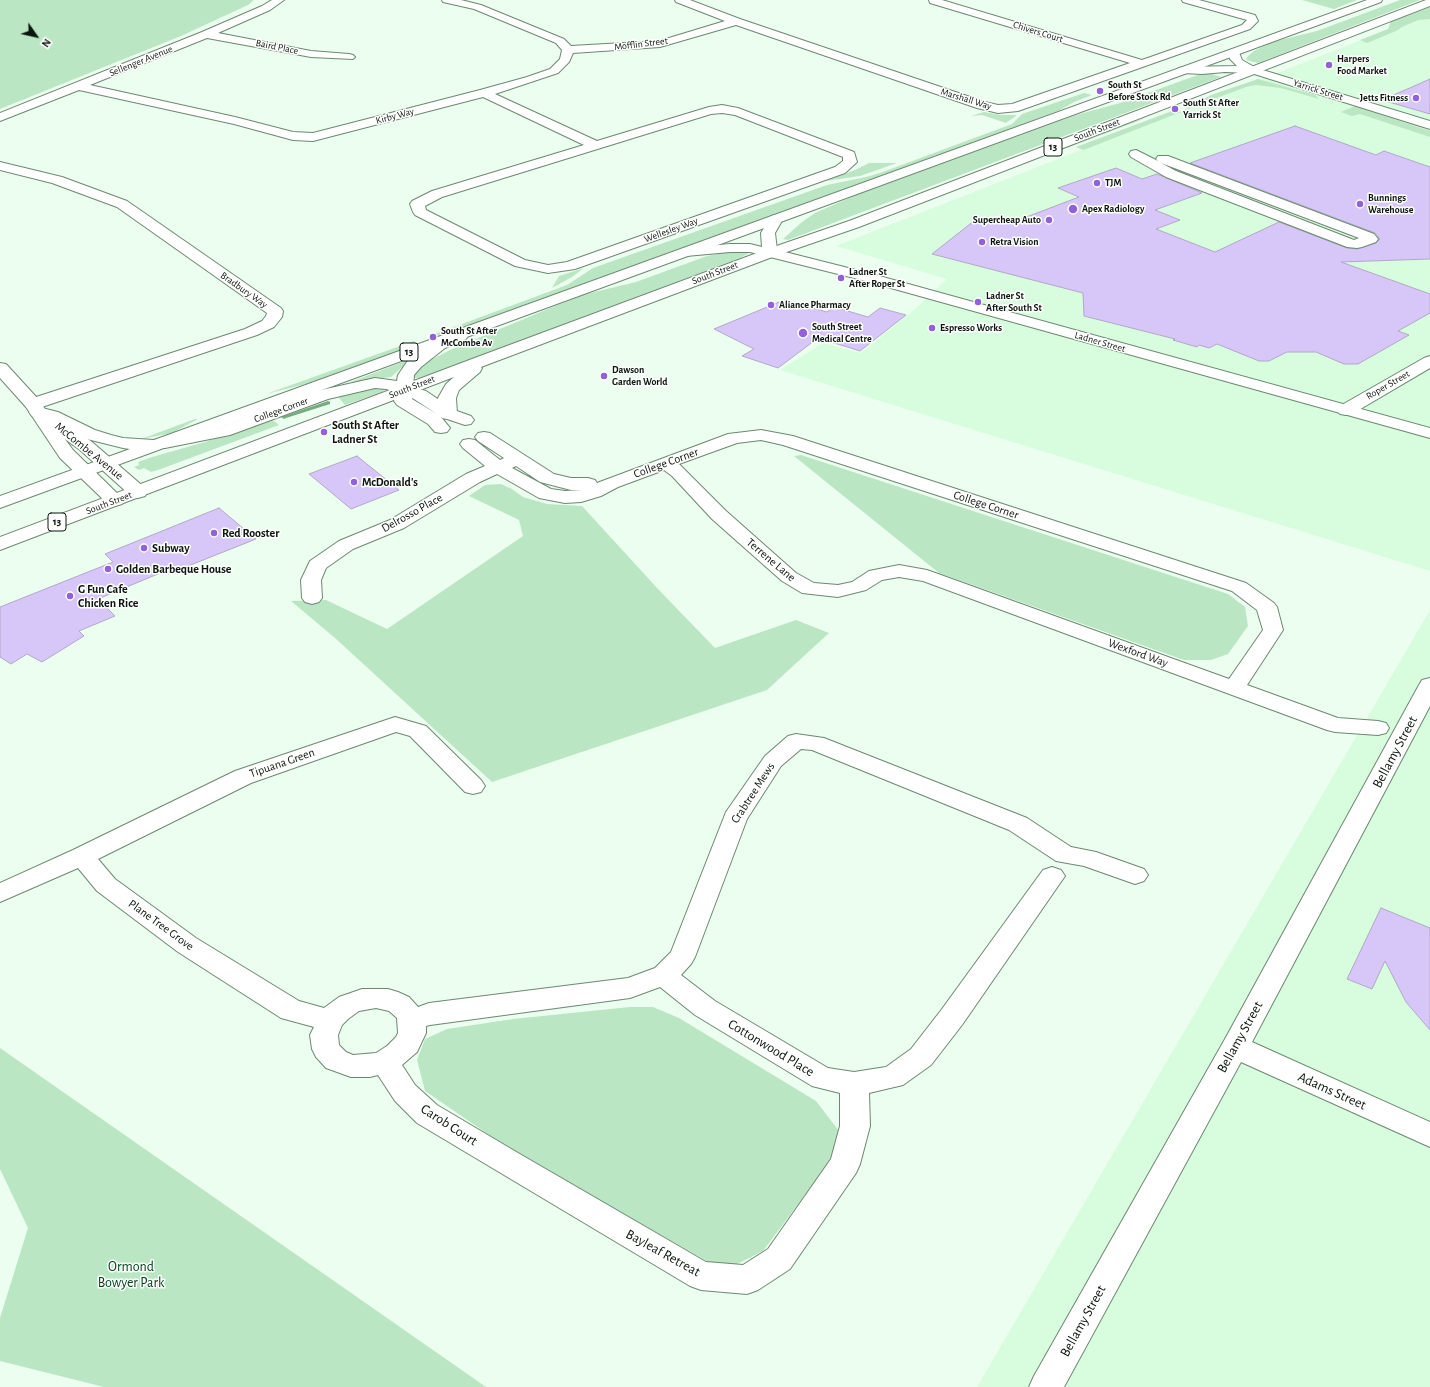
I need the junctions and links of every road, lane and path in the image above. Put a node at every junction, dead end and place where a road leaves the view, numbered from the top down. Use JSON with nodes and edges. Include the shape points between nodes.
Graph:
{"nodes":[{"id":1,"x":279,"y":0,"type":"edge"},
{"id":2,"x":447,"y":0,"type":"edge"},
{"id":3,"x":680,"y":0,"type":"edge"},
{"id":4,"x":710,"y":0,"type":"edge"},
{"id":5,"x":1187,"y":0,"type":"edge"},
{"id":6,"x":1378,"y":0,"type":"edge"},
{"id":7,"x":934,"y":1,"type":"edge"},
{"id":8,"x":1430,"y":2,"type":"edge"},
{"id":9,"x":693,"y":5,"type":"junction"},
{"id":10,"x":736,"y":21,"type":"junction"},
{"id":11,"x":206,"y":34,"type":"junction"},
{"id":12,"x":568,"y":50,"type":"junction"},
{"id":13,"x":1234,"y":52,"type":"junction"},
{"id":14,"x":349,"y":57,"type":"dead end"},
{"id":15,"x":1141,"y":63,"type":"junction"},
{"id":16,"x":1183,"y":70,"type":"junction"},
{"id":17,"x":1252,"y":70,"type":"junction"},
{"id":18,"x":79,"y":86,"type":"junction"},
{"id":19,"x":484,"y":93,"type":"junction"},
{"id":20,"x":0,"y":117,"type":"edge"},
{"id":21,"x":1430,"y":125,"type":"edge"},
{"id":22,"x":595,"y":145,"type":"junction"},
{"id":23,"x":1136,"y":154,"type":"dead end"},
{"id":24,"x":1164,"y":159,"type":"dead end"},
{"id":25,"x":0,"y":166,"type":"edge"},
{"id":26,"x":776,"y":219,"type":"junction"},
{"id":27,"x":686,"y":252,"type":"junction"},
{"id":28,"x":770,"y":253,"type":"junction"},
{"id":29,"x":482,"y":326,"type":"junction"},
{"id":30,"x":486,"y":358,"type":"junction"},
{"id":31,"x":1430,"y":361,"type":"edge"},
{"id":32,"x":0,"y":368,"type":"edge"},
{"id":33,"x":403,"y":391,"type":"junction"},
{"id":34,"x":36,"y":408,"type":"junction"},
{"id":35,"x":1346,"y":410,"type":"junction"},
{"id":36,"x":1430,"y":433,"type":"edge"},
{"id":37,"x":456,"y":435,"type":"junction"},
{"id":38,"x":158,"y":444,"type":"junction"},
{"id":39,"x":517,"y":459,"type":"junction"},
{"id":40,"x":666,"y":463,"type":"junction"},
{"id":41,"x":107,"y":464,"type":"junction"},
{"id":42,"x":498,"y":467,"type":"junction"},
{"id":43,"x":84,"y":472,"type":"junction"},
{"id":44,"x":611,"y":483,"type":"junction"},
{"id":45,"x":138,"y":492,"type":"junction"},
{"id":46,"x":115,"y":500,"type":"junction"},
{"id":47,"x":0,"y":502,"type":"edge"},
{"id":48,"x":0,"y":544,"type":"edge"},
{"id":49,"x":899,"y":571,"type":"joint"},
{"id":50,"x":312,"y":598,"type":"dead end"},
{"id":51,"x":1430,"y":685,"type":"edge"},
{"id":52,"x":1234,"y":688,"type":"junction"},
{"id":53,"x":1378,"y":728,"type":"dead end"},
{"id":54,"x":473,"y":786,"type":"dead end"},
{"id":55,"x":82,"y":856,"type":"junction"},
{"id":56,"x":1135,"y":875,"type":"dead end"},
{"id":57,"x":1052,"y":876,"type":"dead end"},
{"id":58,"x":0,"y":893,"type":"edge"},
{"id":59,"x":664,"y":975,"type":"junction"},
{"id":60,"x":330,"y":1020,"type":"junction"},
{"id":61,"x":411,"y":1020,"type":"junction"},
{"id":62,"x":1235,"y":1047,"type":"junction"},
{"id":63,"x":384,"y":1062,"type":"junction"},
{"id":64,"x":854,"y":1084,"type":"junction"},
{"id":65,"x":1430,"y":1135,"type":"edge"},
{"id":66,"x":507,"y":1162,"type":"joint"},
{"id":67,"x":1046,"y":1387,"type":"edge"}],
"edges":[{"from":1,"to":11,"type":"main road","name":"Sellenger Avenue"},
{"from":2,"to":12,"type":"main road","via":[[477,7],[560,41]]},
{"from":3,"to":9,"type":"main road","name":"Marshall Way"},
{"from":4,"to":9,"type":"main road"},
{"from":5,"to":15,"type":"main road","name":"Marshall Way","via":[[1251,17],[1253,21],[1246,27]]},
{"from":6,"to":13,"type":"main road","number":"13"},
{"from":7,"to":15,"type":"main road","name":"Chivers Court"},
{"from":8,"to":17,"type":"main road","name":"South Street","number":"13"},
{"from":9,"to":10,"type":"main road","name":"Marshall Way"},
{"from":10,"to":12,"type":"main road","name":"Mofflin Street","via":[[660,44]]},
{"from":10,"to":15,"type":"main road","name":"Marshall Way","via":[[998,109],[1014,108]]},
{"from":11,"to":14,"type":"main road","name":"Baird Place","via":[[311,54]]},
{"from":11,"to":18,"type":"main road","name":"Sellenger Avenue"},
{"from":12,"to":19,"type":"main road","name":"Kirby Way","via":[[565,60],[554,71]]},
{"from":13,"to":16,"type":"main road","number":"13"},
{"from":13,"to":17,"type":"main road","name":"Yarrick Street","via":[[1238,62]]},
{"from":16,"to":17,"type":"main road","name":"Yarrick Street"},
{"from":16,"to":26,"type":"main road","number":"13"},
{"from":17,"to":21,"type":"main road","name":"Yarrick Street"},
{"from":17,"to":28,"type":"main road","name":"South Street","number":"13","via":[[854,224]]},
{"from":18,"to":19,"type":"main road","name":"Kirby Way","via":[[293,136],[313,137]]},
{"from":18,"to":20,"type":"main road","name":"Sellenger Avenue"},
{"from":19,"to":22,"type":"main road"},
{"from":22,"to":22,"type":"main road","name":"Wellesley Way","via":[[722,109],[738,112],[849,155],[850,162],[840,170],[578,264],[548,269],[520,263],[420,212],[417,204],[437,194]]},
{"from":23,"to":24,"type":"main road","via":[[1171,174],[1352,244],[1371,239]]},
{"from":25,"to":34,"type":"main road","name":"Bradbury Way","via":[[57,180],[122,204],[275,311],[268,324],[251,332]]},
{"from":26,"to":27,"type":"main road","number":"13"},
{"from":26,"to":28,"type":"main road","via":[[768,234]]},
{"from":27,"to":28,"type":"main road","name":"Ladner Street","via":[[750,248]]},
{"from":27,"to":29,"type":"main road","number":"13"},
{"from":28,"to":30,"type":"main road","name":"South Street","number":"13"},
{"from":28,"to":35,"type":"main road","name":"Ladner Street","via":[[867,277]]},
{"from":29,"to":33,"type":"main road","via":[[439,345],[415,363],[406,375]]},
{"from":29,"to":38,"type":"main road","number":"13"},
{"from":30,"to":33,"type":"main road","name":"South Street","number":"13"},
{"from":30,"to":37,"type":"main road","via":[[452,388],[447,398]]},
{"from":31,"to":35,"type":"main road","name":"Roper Street"},
{"from":32,"to":34,"type":"main road","name":"McCombe Avenue"},
{"from":33,"to":37,"type":"main road","name":"College Corner","via":[[403,401]]},
{"from":33,"to":38,"type":"main road","name":"College Corner","via":[[382,383],[352,387],[224,431]]},
{"from":33,"to":45,"type":"main road","name":"South Street","number":"13"},
{"from":34,"to":38,"type":"main road","via":[[89,434],[123,443]]},
{"from":34,"to":41,"type":"main road","name":"McCombe Avenue"},
{"from":34,"to":43,"type":"main road","name":"McCombe Avenue","via":[[66,454]]},
{"from":35,"to":36,"type":"main road","name":"Ladner Street"},
{"from":37,"to":37,"type":"main road","via":[[449,423],[465,420],[483,425],[487,433]]},
{"from":37,"to":39,"type":"main road","name":"College Corner"},
{"from":37,"to":42,"type":"main road","name":"College Corner"},
{"from":38,"to":41,"type":"main road","number":"13"},
{"from":39,"to":42,"type":"main road","name":"Delrosso Place"},
{"from":39,"to":44,"type":"main road","name":"College Corner","via":[[547,478],[560,482]]},
{"from":40,"to":44,"type":"main road","name":"College Corner"},
{"from":40,"to":49,"type":"main road","name":"Terrene Lane","via":[[789,578],[809,589],[838,591],[859,586],[876,575]]},
{"from":40,"to":52,"type":"main road","name":"College Corner","via":[[734,438],[761,434],[787,440],[1239,587],[1267,607],[1273,630]]},
{"from":41,"to":43,"type":"main road","number":"13"},
{"from":41,"to":45,"type":"main road","name":"McCombe Avenue"},
{"from":42,"to":44,"type":"main road","name":"College Corner","via":[[531,487],[556,496],[582,496]]},
{"from":42,"to":50,"type":"main road","name":"Delrosso Place","via":[[473,478],[397,524],[346,545],[317,564],[311,580]]},
{"from":43,"to":46,"type":"main road","name":"McCombe Avenue"},
{"from":43,"to":47,"type":"main road","number":"13"},
{"from":45,"to":46,"type":"main road","name":"South Street","number":"13"},
{"from":46,"to":48,"type":"main road","name":"South Street","number":"13"},
{"from":49,"to":52,"type":"main road","name":"Wexford Way","via":[[927,576]]},
{"from":51,"to":62,"type":"main road","name":"Bellamy Street"},
{"from":52,"to":53,"type":"main road","name":"Wexford Way","via":[[1335,725]]},
{"from":54,"to":55,"type":"main road","name":"Tipuana Green","via":[[418,731],[395,724],[243,777]]},
{"from":55,"to":58,"type":"main road"},
{"from":55,"to":60,"type":"main road","name":"Plane Tree Grove","via":[[106,885],[187,945],[292,1010]]},
{"from":56,"to":59,"type":"main road","name":"Crabtree Mews","via":[[1087,858],[1065,855],[1018,824],[816,743],[796,741],[773,761],[735,818],[682,957]]},
{"from":57,"to":64,"type":"main road","name":"Cottonwood Place","via":[[952,1018],[921,1057],[893,1077]]},
{"from":59,"to":61,"type":"main road","via":[[630,988],[428,1014]]},
{"from":59,"to":64,"type":"main road","name":"Cottonwood Place","via":[[705,1008],[822,1078]]},
{"from":60,"to":61,"type":"main road","via":[[349,1004],[376,998],[388,999],[399,1004],[407,1011]]},
{"from":60,"to":63,"type":"main road","via":[[324,1035],[326,1049],[336,1060],[351,1066],[370,1066]]},
{"from":61,"to":63,"type":"main road","via":[[412,1033],[407,1044]]},
{"from":62,"to":65,"type":"main road","name":"Adams Street"},
{"from":62,"to":67,"type":"main road","name":"Bellamy Street"},
{"from":63,"to":66,"type":"main road","name":"Carob Court","via":[[405,1093],[427,1114]]},
{"from":64,"to":66,"type":"main road","name":"Bayleaf Retreat","via":[[855,1126],[845,1164],[779,1259],[746,1280],[701,1276]]}]}
